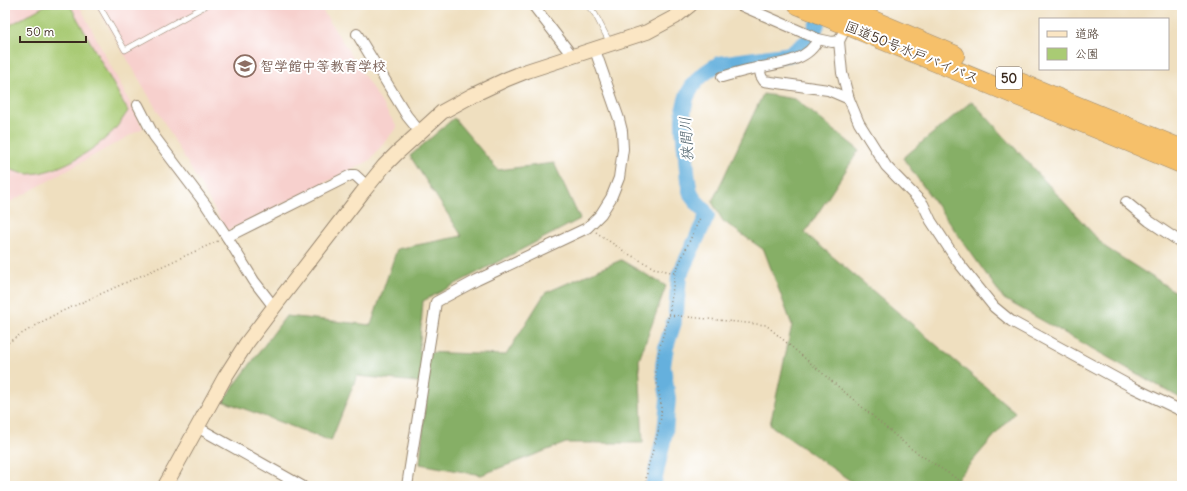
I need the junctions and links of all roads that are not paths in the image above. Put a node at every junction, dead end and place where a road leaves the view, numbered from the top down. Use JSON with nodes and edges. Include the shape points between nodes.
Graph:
{"nodes":[{"id":1,"x":207,"y":5,"type":"edge"},
{"id":2,"x":533,"y":5,"type":"edge"},
{"id":3,"x":587,"y":5,"type":"edge"},
{"id":4,"x":690,"y":5,"type":"edge"},
{"id":5,"x":740,"y":5,"type":"edge"},
{"id":6,"x":798,"y":5,"type":"edge"},
{"id":7,"x":837,"y":5,"type":"edge"},
{"id":8,"x":100,"y":8,"type":"dead end"},
{"id":9,"x":843,"y":33,"type":"junction"},
{"id":10,"x":357,"y":34,"type":"dead end"},
{"id":11,"x":818,"y":39,"type":"junction"},
{"id":12,"x":611,"y":44,"type":"junction"},
{"id":13,"x":595,"y":50,"type":"junction"},
{"id":14,"x":573,"y":57,"type":"junction"},
{"id":15,"x":759,"y":67,"type":"junction"},
{"id":16,"x":722,"y":77,"type":"dead end"},
{"id":17,"x":849,"y":99,"type":"junction"},
{"id":18,"x":138,"y":105,"type":"dead end"},
{"id":19,"x":420,"y":132,"type":"junction"},
{"id":20,"x":1182,"y":149,"type":"edge"},
{"id":21,"x":1182,"y":164,"type":"edge"},
{"id":22,"x":368,"y":186,"type":"junction"},
{"id":23,"x":1126,"y":202,"type":"dead end"},
{"id":24,"x":228,"y":237,"type":"junction"},
{"id":25,"x":1182,"y":243,"type":"edge"},
{"id":26,"x":274,"y":307,"type":"junction"},
{"id":27,"x":1182,"y":411,"type":"edge"},
{"id":28,"x":197,"y":427,"type":"junction"},
{"id":29,"x":165,"y":486,"type":"edge"},
{"id":30,"x":302,"y":486,"type":"edge"},
{"id":31,"x":407,"y":486,"type":"edge"}],
"edges":[{"from":1,"to":8,"type":"lane","via":[[125,50]]},
{"from":2,"to":14,"type":"street"},
{"from":3,"to":12,"type":"lane","via":[[595,14]]},
{"from":4,"to":12,"type":"street","via":[[661,26]]},
{"from":5,"to":11,"type":"street"},
{"from":6,"to":9,"type":"highway","name":"国道50号水戸バイパス","number":"50"},
{"from":7,"to":20,"type":"highway","name":"国道50号水戸バイパス","number":"50"},
{"from":9,"to":11,"type":"street","via":[[832,42]]},
{"from":9,"to":17,"type":"street","via":[[842,73]]},
{"from":9,"to":21,"type":"highway","name":"国道50号水戸バイパス","number":"50"},
{"from":10,"to":19,"type":"street","via":[[407,116]]},
{"from":11,"to":15,"type":"street","via":[[815,46],[790,62]]},
{"from":12,"to":13,"type":"street"},
{"from":13,"to":14,"type":"street"},
{"from":13,"to":31,"type":"street","via":[[622,131],[623,149],[619,178],[611,198],[601,214],[587,228],[436,302]]},
{"from":14,"to":19,"type":"street","via":[[507,79],[473,95],[442,112]]},
{"from":15,"to":16,"type":"street"},
{"from":15,"to":17,"type":"street","via":[[764,81],[828,90]]},
{"from":17,"to":27,"type":"street","via":[[859,123],[886,166],[923,204],[958,262],[994,307],[1011,321],[1134,388]]},
{"from":18,"to":24,"type":"street","via":[[154,136]]},
{"from":19,"to":22,"type":"street","via":[[397,153]]},
{"from":22,"to":24,"type":"street","via":[[355,175],[351,175]]},
{"from":22,"to":26,"type":"street"},
{"from":23,"to":25,"type":"street"},
{"from":24,"to":26,"type":"street","via":[[254,281]]},
{"from":26,"to":28,"type":"street","via":[[246,344]]},
{"from":28,"to":29,"type":"street"},
{"from":28,"to":30,"type":"street"}]}
